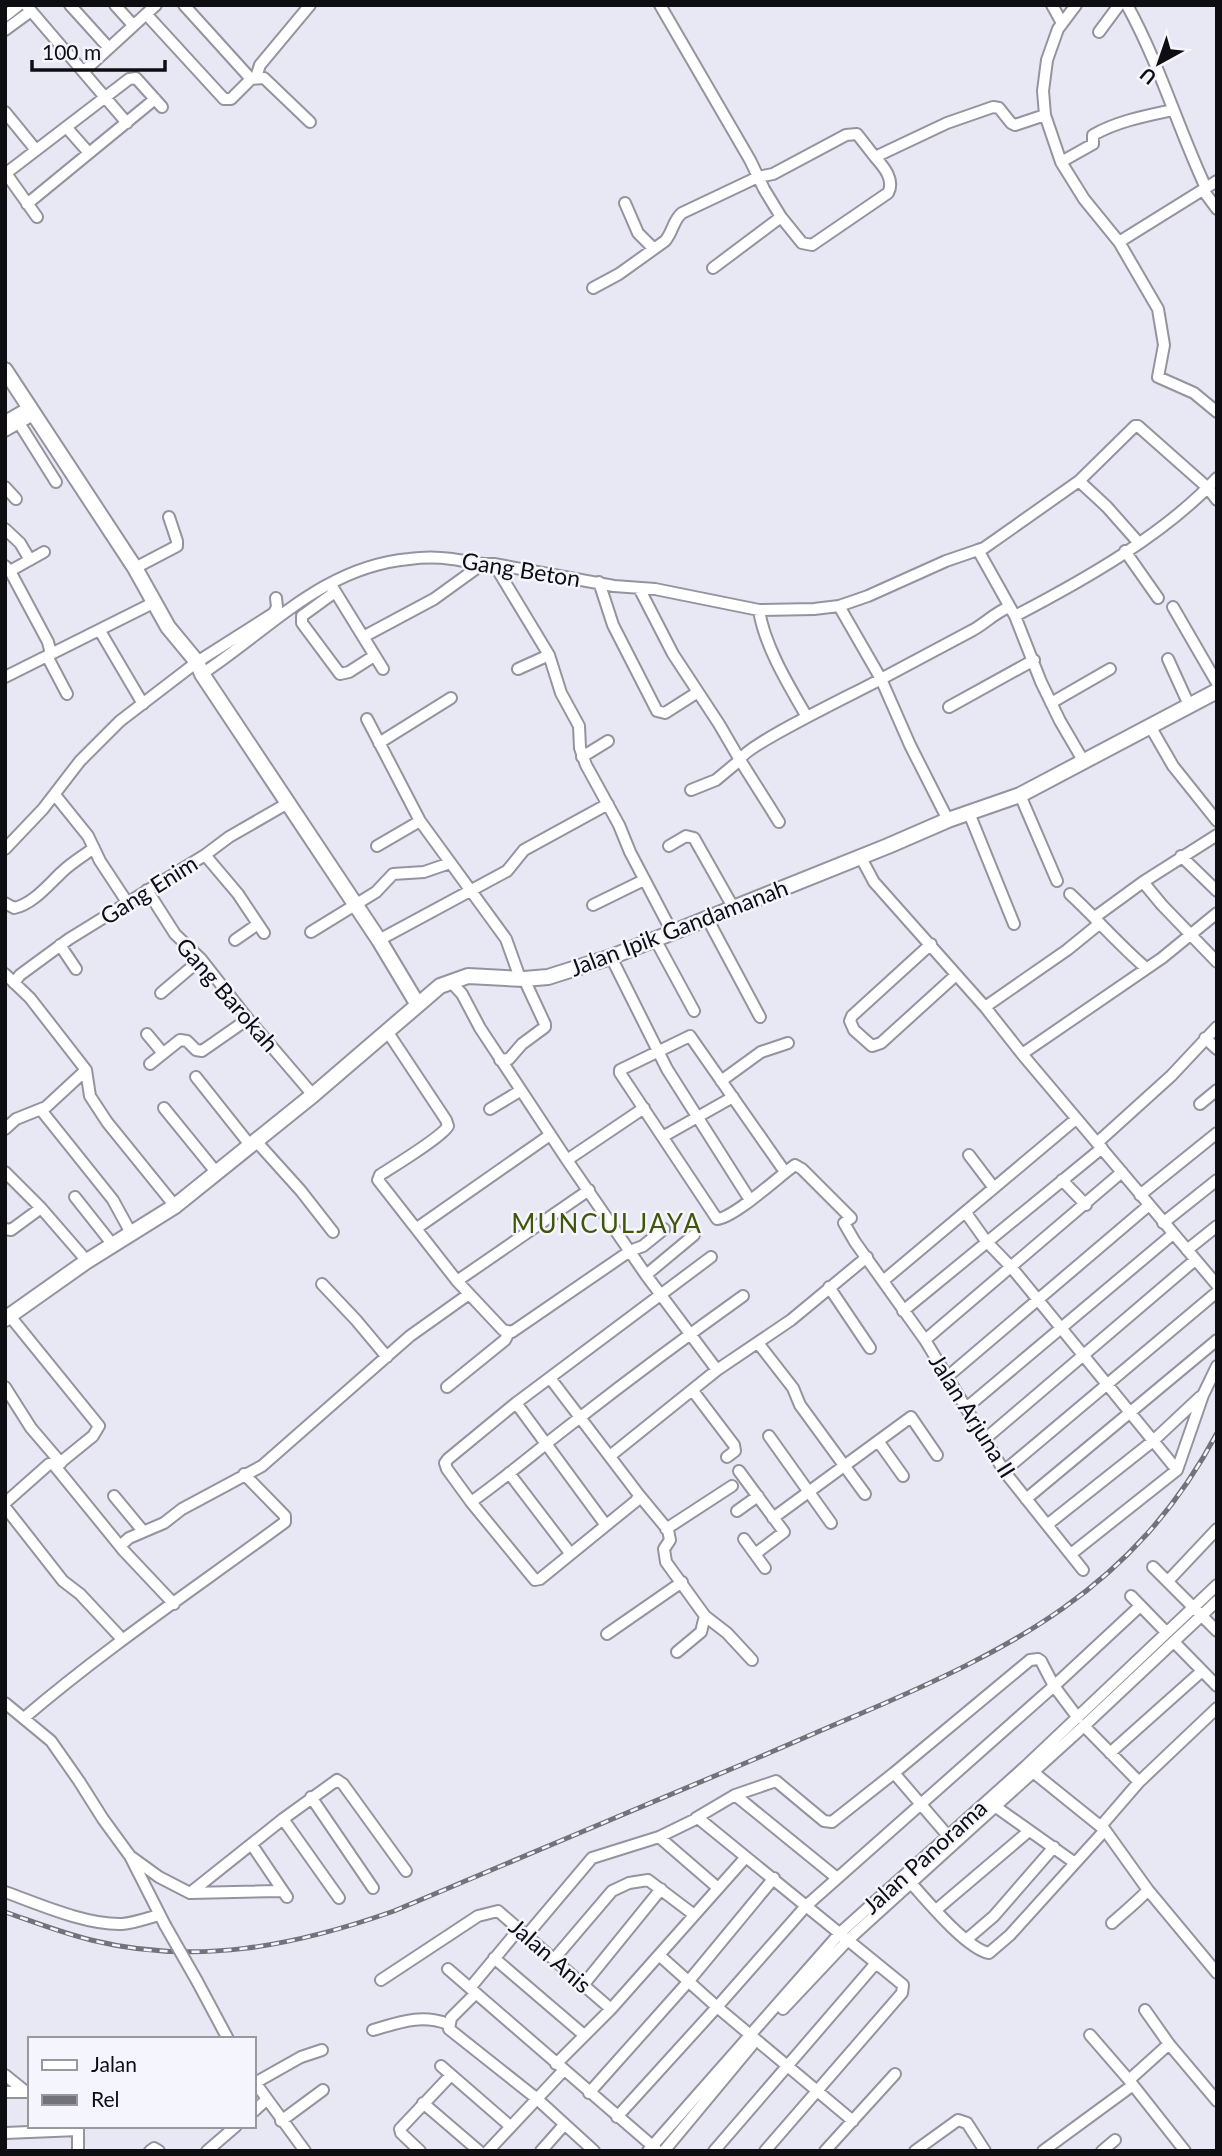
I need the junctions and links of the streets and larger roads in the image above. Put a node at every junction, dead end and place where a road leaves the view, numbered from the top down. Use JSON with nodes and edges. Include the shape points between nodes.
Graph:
{"nodes":[{"id":1,"x":19,"y":5,"type":"edge"},
{"id":2,"x":70,"y":5,"type":"edge"},
{"id":3,"x":115,"y":5,"type":"edge"},
{"id":4,"x":156,"y":5,"type":"edge"},
{"id":5,"x":184,"y":5,"type":"edge"},
{"id":6,"x":310,"y":5,"type":"edge"},
{"id":7,"x":660,"y":5,"type":"edge"},
{"id":8,"x":1052,"y":5,"type":"edge"},
{"id":9,"x":1076,"y":5,"type":"edge"},
{"id":10,"x":1119,"y":5,"type":"edge"},
{"id":11,"x":1127,"y":5,"type":"edge"},
{"id":12,"x":29,"y":8,"type":"edge"},
{"id":13,"x":146,"y":14,"type":"junction"},
{"id":14,"x":5,"y":16,"type":"edge"},
{"id":15,"x":1062,"y":23,"type":"junction"},
{"id":16,"x":133,"y":25,"type":"junction"},
{"id":17,"x":5,"y":30,"type":"edge"},
{"id":18,"x":1099,"y":32,"type":"dead end"},
{"id":19,"x":108,"y":47,"type":"junction"},
{"id":20,"x":84,"y":71,"type":"junction"},
{"id":21,"x":254,"y":78,"type":"junction"},
{"id":22,"x":106,"y":97,"type":"junction"},
{"id":23,"x":1173,"y":110,"type":"junction"},
{"id":24,"x":5,"y":112,"type":"edge"},
{"id":25,"x":1045,"y":115,"type":"junction"},
{"id":26,"x":127,"y":122,"type":"junction"},
{"id":27,"x":310,"y":122,"type":"dead end"},
{"id":28,"x":66,"y":128,"type":"junction"},
{"id":29,"x":36,"y":150,"type":"junction"},
{"id":30,"x":89,"y":153,"type":"junction"},
{"id":31,"x":875,"y":157,"type":"junction"},
{"id":32,"x":1067,"y":158,"type":"junction"},
{"id":33,"x":6,"y":173,"type":"edge"},
{"id":34,"x":758,"y":177,"type":"junction"},
{"id":35,"x":1217,"y":181,"type":"edge"},
{"id":36,"x":1204,"y":189,"type":"junction"},
{"id":37,"x":625,"y":203,"type":"dead end"},
{"id":38,"x":27,"y":204,"type":"junction"},
{"id":39,"x":1217,"y":209,"type":"edge"},
{"id":40,"x":37,"y":217,"type":"dead end"},
{"id":41,"x":781,"y":217,"type":"junction"},
{"id":42,"x":1124,"y":239,"type":"junction"},
{"id":43,"x":654,"y":249,"type":"junction"},
{"id":44,"x":713,"y":268,"type":"dead end"},
{"id":45,"x":593,"y":288,"type":"dead end"},
{"id":46,"x":5,"y":370,"type":"edge"},
{"id":47,"x":31,"y":407,"type":"junction"},
{"id":48,"x":1217,"y":412,"type":"edge"},
{"id":49,"x":5,"y":421,"type":"edge"},
{"id":50,"x":19,"y":423,"type":"junction"},
{"id":51,"x":5,"y":432,"type":"edge"},
{"id":52,"x":1217,"y":478,"type":"edge"},
{"id":53,"x":1079,"y":481,"type":"junction"},
{"id":54,"x":56,"y":482,"type":"dead end"},
{"id":55,"x":5,"y":486,"type":"edge"},
{"id":56,"x":1208,"y":488,"type":"junction"},
{"id":57,"x":16,"y":499,"type":"dead end"},
{"id":58,"x":1217,"y":500,"type":"edge"},
{"id":59,"x":169,"y":517,"type":"dead end"},
{"id":60,"x":5,"y":529,"type":"edge"},
{"id":61,"x":1138,"y":542,"type":"junction"},
{"id":62,"x":978,"y":550,"type":"junction"},
{"id":63,"x":1125,"y":551,"type":"junction"},
{"id":64,"x":44,"y":552,"type":"dead end"},
{"id":65,"x":30,"y":560,"type":"junction"},
{"id":66,"x":494,"y":564,"type":"junction"},
{"id":67,"x":481,"y":565,"type":"junction"},
{"id":68,"x":7,"y":568,"type":"edge"},
{"id":69,"x":135,"y":568,"type":"junction"},
{"id":70,"x":599,"y":582,"type":"junction"},
{"id":71,"x":332,"y":588,"type":"junction"},
{"id":72,"x":639,"y":588,"type":"junction"},
{"id":73,"x":276,"y":598,"type":"dead end"},
{"id":74,"x":1158,"y":598,"type":"dead end"},
{"id":75,"x":153,"y":603,"type":"junction"},
{"id":76,"x":839,"y":606,"type":"junction"},
{"id":77,"x":1173,"y":607,"type":"dead end"},
{"id":78,"x":759,"y":610,"type":"junction"},
{"id":79,"x":1012,"y":611,"type":"junction"},
{"id":80,"x":100,"y":631,"type":"junction"},
{"id":81,"x":363,"y":637,"type":"junction"},
{"id":82,"x":49,"y":655,"type":"junction"},
{"id":83,"x":549,"y":655,"type":"junction"},
{"id":84,"x":374,"y":656,"type":"junction"},
{"id":85,"x":1168,"y":659,"type":"dead end"},
{"id":86,"x":1034,"y":660,"type":"junction"},
{"id":87,"x":200,"y":668,"type":"junction"},
{"id":88,"x":518,"y":668,"type":"dead end"},
{"id":89,"x":383,"y":669,"type":"dead end"},
{"id":90,"x":1110,"y":669,"type":"dead end"},
{"id":91,"x":5,"y":677,"type":"edge"},
{"id":92,"x":881,"y":679,"type":"junction"},
{"id":93,"x":1217,"y":683,"type":"edge"},
{"id":94,"x":1217,"y":691,"type":"edge"},
{"id":95,"x":698,"y":692,"type":"junction"},
{"id":96,"x":67,"y":694,"type":"dead end"},
{"id":97,"x":451,"y":698,"type":"dead end"},
{"id":98,"x":1051,"y":703,"type":"junction"},
{"id":99,"x":142,"y":704,"type":"junction"},
{"id":100,"x":1189,"y":705,"type":"junction"},
{"id":101,"x":949,"y":706,"type":"dead end"},
{"id":102,"x":807,"y":717,"type":"junction"},
{"id":103,"x":367,"y":719,"type":"dead end"},
{"id":104,"x":1150,"y":726,"type":"junction"},
{"id":105,"x":608,"y":741,"type":"dead end"},
{"id":106,"x":379,"y":743,"type":"junction"},
{"id":107,"x":582,"y":757,"type":"junction"},
{"id":108,"x":740,"y":760,"type":"junction"},
{"id":109,"x":1084,"y":762,"type":"junction"},
{"id":110,"x":691,"y":790,"type":"dead end"},
{"id":111,"x":1020,"y":795,"type":"junction"},
{"id":112,"x":59,"y":800,"type":"junction"},
{"id":113,"x":288,"y":803,"type":"junction"},
{"id":114,"x":608,"y":804,"type":"junction"},
{"id":115,"x":969,"y":813,"type":"junction"},
{"id":116,"x":948,"y":820,"type":"junction"},
{"id":117,"x":420,"y":821,"type":"junction"},
{"id":118,"x":1217,"y":821,"type":"edge"},
{"id":119,"x":779,"y":822,"type":"dead end"},
{"id":120,"x":1217,"y":835,"type":"edge"},
{"id":121,"x":377,"y":846,"type":"dead end"},
{"id":122,"x":669,"y":846,"type":"dead end"},
{"id":123,"x":94,"y":848,"type":"junction"},
{"id":124,"x":5,"y":849,"type":"edge"},
{"id":125,"x":205,"y":855,"type":"junction"},
{"id":126,"x":860,"y":856,"type":"junction"},
{"id":127,"x":1181,"y":856,"type":"junction"},
{"id":128,"x":450,"y":863,"type":"junction"},
{"id":129,"x":644,"y":880,"type":"junction"},
{"id":130,"x":1058,"y":881,"type":"dead end"},
{"id":131,"x":1143,"y":881,"type":"junction"},
{"id":132,"x":147,"y":890,"type":"junction"},
{"id":133,"x":471,"y":891,"type":"junction"},
{"id":134,"x":1217,"y":891,"type":"edge"},
{"id":135,"x":1070,"y":894,"type":"dead end"},
{"id":136,"x":127,"y":902,"type":"junction"},
{"id":137,"x":5,"y":903,"type":"edge"},
{"id":138,"x":355,"y":905,"type":"junction"},
{"id":139,"x":593,"y":905,"type":"dead end"},
{"id":140,"x":733,"y":908,"type":"junction"},
{"id":141,"x":1217,"y":913,"type":"edge"},
{"id":142,"x":707,"y":918,"type":"junction"},
{"id":143,"x":1097,"y":921,"type":"junction"},
{"id":144,"x":1014,"y":924,"type":"dead end"},
{"id":145,"x":311,"y":932,"type":"dead end"},
{"id":146,"x":671,"y":932,"type":"junction"},
{"id":147,"x":1192,"y":934,"type":"junction"},
{"id":148,"x":655,"y":939,"type":"junction"},
{"id":149,"x":235,"y":940,"type":"dead end"},
{"id":150,"x":379,"y":940,"type":"junction"},
{"id":151,"x":931,"y":944,"type":"junction"},
{"id":152,"x":60,"y":945,"type":"junction"},
{"id":153,"x":611,"y":957,"type":"junction"},
{"id":154,"x":201,"y":959,"type":"junction"},
{"id":155,"x":1217,"y":962,"type":"edge"},
{"id":156,"x":1146,"y":968,"type":"junction"},
{"id":157,"x":76,"y":969,"type":"dead end"},
{"id":158,"x":5,"y":974,"type":"edge"},
{"id":159,"x":956,"y":975,"type":"junction"},
{"id":160,"x":522,"y":978,"type":"junction"},
{"id":161,"x":450,"y":981,"type":"junction"},
{"id":162,"x":14,"y":983,"type":"junction"},
{"id":163,"x":161,"y":993,"type":"dead end"},
{"id":164,"x":418,"y":1005,"type":"junction"},
{"id":165,"x":985,"y":1007,"type":"junction"},
{"id":166,"x":694,"y":1011,"type":"dead end"},
{"id":167,"x":760,"y":1017,"type":"dead end"},
{"id":168,"x":248,"y":1019,"type":"junction"},
{"id":169,"x":1217,"y":1027,"type":"edge"},
{"id":170,"x":387,"y":1031,"type":"junction"},
{"id":171,"x":147,"y":1034,"type":"dead end"},
{"id":172,"x":1205,"y":1038,"type":"junction"},
{"id":173,"x":788,"y":1043,"type":"dead end"},
{"id":174,"x":1217,"y":1049,"type":"edge"},
{"id":175,"x":162,"y":1052,"type":"junction"},
{"id":176,"x":658,"y":1052,"type":"junction"},
{"id":177,"x":1022,"y":1054,"type":"junction"},
{"id":178,"x":500,"y":1060,"type":"junction"},
{"id":179,"x":150,"y":1064,"type":"dead end"},
{"id":180,"x":86,"y":1070,"type":"junction"},
{"id":181,"x":197,"y":1077,"type":"dead end"},
{"id":182,"x":722,"y":1081,"type":"junction"},
{"id":183,"x":1217,"y":1090,"type":"edge"},
{"id":184,"x":520,"y":1091,"type":"junction"},
{"id":185,"x":313,"y":1095,"type":"junction"},
{"id":186,"x":733,"y":1097,"type":"junction"},
{"id":187,"x":1200,"y":1104,"type":"dead end"},
{"id":188,"x":164,"y":1108,"type":"dead end"},
{"id":189,"x":644,"y":1108,"type":"junction"},
{"id":190,"x":490,"y":1109,"type":"dead end"},
{"id":191,"x":41,"y":1110,"type":"junction"},
{"id":192,"x":697,"y":1118,"type":"junction"},
{"id":193,"x":1076,"y":1119,"type":"junction"},
{"id":194,"x":8,"y":1121,"type":"edge"},
{"id":195,"x":1217,"y":1133,"type":"edge"},
{"id":196,"x":550,"y":1135,"type":"junction"},
{"id":197,"x":664,"y":1136,"type":"junction"},
{"id":198,"x":253,"y":1143,"type":"junction"},
{"id":199,"x":1100,"y":1145,"type":"junction"},
{"id":200,"x":969,"y":1155,"type":"dead end"},
{"id":201,"x":567,"y":1160,"type":"junction"},
{"id":202,"x":5,"y":1172,"type":"edge"},
{"id":203,"x":216,"y":1172,"type":"junction"},
{"id":204,"x":785,"y":1172,"type":"junction"},
{"id":205,"x":1122,"y":1172,"type":"junction"},
{"id":206,"x":1062,"y":1180,"type":"junction"},
{"id":207,"x":1217,"y":1180,"type":"edge"},
{"id":208,"x":994,"y":1188,"type":"junction"},
{"id":209,"x":589,"y":1191,"type":"junction"},
{"id":210,"x":1140,"y":1195,"type":"junction"},
{"id":211,"x":75,"y":1197,"type":"dead end"},
{"id":212,"x":750,"y":1200,"type":"junction"},
{"id":213,"x":1086,"y":1205,"type":"junction"},
{"id":214,"x":175,"y":1206,"type":"junction"},
{"id":215,"x":1148,"y":1206,"type":"junction"},
{"id":216,"x":41,"y":1208,"type":"junction"},
{"id":217,"x":966,"y":1213,"type":"junction"},
{"id":218,"x":1163,"y":1223,"type":"junction"},
{"id":219,"x":1217,"y":1226,"type":"edge"},
{"id":220,"x":417,"y":1228,"type":"junction"},
{"id":221,"x":5,"y":1229,"type":"edge"},
{"id":222,"x":664,"y":1229,"type":"dead end"},
{"id":223,"x":333,"y":1232,"type":"dead end"},
{"id":224,"x":131,"y":1233,"type":"junction"},
{"id":225,"x":1172,"y":1234,"type":"junction"},
{"id":226,"x":694,"y":1235,"type":"dead end"},
{"id":227,"x":986,"y":1241,"type":"junction"},
{"id":228,"x":113,"y":1245,"type":"junction"},
{"id":229,"x":1187,"y":1250,"type":"junction"},
{"id":230,"x":630,"y":1251,"type":"junction"},
{"id":231,"x":711,"y":1257,"type":"dead end"},
{"id":232,"x":867,"y":1257,"type":"junction"},
{"id":233,"x":1195,"y":1260,"type":"junction"},
{"id":234,"x":87,"y":1261,"type":"junction"},
{"id":235,"x":1012,"y":1269,"type":"junction"},
{"id":236,"x":646,"y":1275,"type":"junction"},
{"id":237,"x":457,"y":1281,"type":"junction"},
{"id":238,"x":883,"y":1281,"type":"junction"},
{"id":239,"x":322,"y":1284,"type":"dead end"},
{"id":240,"x":1217,"y":1285,"type":"edge"},
{"id":241,"x":829,"y":1287,"type":"junction"},
{"id":242,"x":1217,"y":1292,"type":"edge"},
{"id":243,"x":469,"y":1294,"type":"junction"},
{"id":244,"x":661,"y":1294,"type":"junction"},
{"id":245,"x":743,"y":1296,"type":"dead end"},
{"id":246,"x":1038,"y":1300,"type":"junction"},
{"id":247,"x":903,"y":1311,"type":"junction"},
{"id":248,"x":7,"y":1317,"type":"edge"},
{"id":249,"x":1060,"y":1329,"type":"junction"},
{"id":250,"x":509,"y":1332,"type":"junction"},
{"id":251,"x":691,"y":1334,"type":"junction"},
{"id":252,"x":925,"y":1340,"type":"junction"},
{"id":253,"x":1217,"y":1340,"type":"edge"},
{"id":254,"x":758,"y":1343,"type":"junction"},
{"id":255,"x":870,"y":1348,"type":"dead end"},
{"id":256,"x":387,"y":1357,"type":"junction"},
{"id":257,"x":1082,"y":1357,"type":"junction"},
{"id":258,"x":1217,"y":1366,"type":"edge"},
{"id":259,"x":717,"y":1370,"type":"junction"},
{"id":260,"x":947,"y":1377,"type":"junction"},
{"id":261,"x":550,"y":1378,"type":"junction"},
{"id":262,"x":1105,"y":1384,"type":"junction"},
{"id":263,"x":5,"y":1387,"type":"edge"},
{"id":264,"x":447,"y":1387,"type":"dead end"},
{"id":265,"x":692,"y":1391,"type":"junction"},
{"id":266,"x":1203,"y":1395,"type":"junction"},
{"id":267,"x":516,"y":1403,"type":"junction"},
{"id":268,"x":966,"y":1408,"type":"junction"},
{"id":269,"x":1129,"y":1412,"type":"junction"},
{"id":270,"x":579,"y":1418,"type":"junction"},
{"id":271,"x":769,"y":1436,"type":"dead end"},
{"id":272,"x":985,"y":1439,"type":"junction"},
{"id":273,"x":878,"y":1441,"type":"junction"},
{"id":274,"x":1153,"y":1441,"type":"junction"},
{"id":275,"x":545,"y":1444,"type":"junction"},
{"id":276,"x":937,"y":1455,"type":"dead end"},
{"id":277,"x":610,"y":1456,"type":"junction"},
{"id":278,"x":727,"y":1458,"type":"dead end"},
{"id":279,"x":58,"y":1465,"type":"junction"},
{"id":280,"x":844,"y":1466,"type":"junction"},
{"id":281,"x":1177,"y":1470,"type":"junction"},
{"id":282,"x":739,"y":1471,"type":"dead end"},
{"id":283,"x":1004,"y":1471,"type":"junction"},
{"id":284,"x":244,"y":1474,"type":"junction"},
{"id":285,"x":509,"y":1474,"type":"junction"},
{"id":286,"x":903,"y":1476,"type":"dead end"},
{"id":287,"x":732,"y":1486,"type":"dead end"},
{"id":288,"x":809,"y":1492,"type":"junction"},
{"id":289,"x":865,"y":1494,"type":"dead end"},
{"id":290,"x":639,"y":1495,"type":"junction"},
{"id":291,"x":114,"y":1496,"type":"dead end"},
{"id":292,"x":758,"y":1496,"type":"junction"},
{"id":293,"x":1026,"y":1499,"type":"junction"},
{"id":294,"x":471,"y":1502,"type":"junction"},
{"id":295,"x":5,"y":1505,"type":"edge"},
{"id":296,"x":737,"y":1511,"type":"dead end"},
{"id":297,"x":773,"y":1518,"type":"junction"},
{"id":298,"x":831,"y":1523,"type":"dead end"},
{"id":299,"x":605,"y":1524,"type":"junction"},
{"id":300,"x":1047,"y":1525,"type":"junction"},
{"id":301,"x":666,"y":1529,"type":"junction"},
{"id":302,"x":1217,"y":1529,"type":"edge"},
{"id":303,"x":143,"y":1531,"type":"junction"},
{"id":304,"x":744,"y":1539,"type":"dead end"},
{"id":305,"x":120,"y":1546,"type":"junction"},
{"id":306,"x":570,"y":1553,"type":"junction"},
{"id":307,"x":755,"y":1554,"type":"junction"},
{"id":308,"x":1071,"y":1554,"type":"junction"},
{"id":309,"x":1153,"y":1567,"type":"dead end"},
{"id":310,"x":765,"y":1568,"type":"dead end"},
{"id":311,"x":1083,"y":1570,"type":"dead end"},
{"id":312,"x":1168,"y":1581,"type":"junction"},
{"id":313,"x":682,"y":1582,"type":"junction"},
{"id":314,"x":1217,"y":1585,"type":"edge"},
{"id":315,"x":1131,"y":1596,"type":"dead end"},
{"id":316,"x":1217,"y":1601,"type":"edge"},
{"id":317,"x":174,"y":1604,"type":"junction"},
{"id":318,"x":1139,"y":1607,"type":"junction"},
{"id":319,"x":1193,"y":1607,"type":"junction"},
{"id":320,"x":1201,"y":1615,"type":"junction"},
{"id":321,"x":705,"y":1616,"type":"junction"},
{"id":322,"x":1217,"y":1631,"type":"edge"},
{"id":323,"x":1166,"y":1632,"type":"junction"},
{"id":324,"x":607,"y":1634,"type":"dead end"},
{"id":325,"x":122,"y":1639,"type":"junction"},
{"id":326,"x":1174,"y":1642,"type":"junction"},
{"id":327,"x":677,"y":1653,"type":"dead end"},
{"id":328,"x":752,"y":1660,"type":"dead end"},
{"id":329,"x":1202,"y":1671,"type":"junction"},
{"id":330,"x":1054,"y":1686,"type":"junction"},
{"id":331,"x":1217,"y":1686,"type":"edge"},
{"id":332,"x":5,"y":1703,"type":"edge"},
{"id":333,"x":1217,"y":1708,"type":"edge"},
{"id":334,"x":24,"y":1718,"type":"junction"},
{"id":335,"x":1081,"y":1722,"type":"junction"},
{"id":336,"x":1110,"y":1753,"type":"junction"},
{"id":337,"x":1030,"y":1769,"type":"junction"},
{"id":338,"x":894,"y":1773,"type":"junction"},
{"id":339,"x":1139,"y":1782,"type":"junction"},
{"id":340,"x":734,"y":1795,"type":"junction"},
{"id":341,"x":311,"y":1797,"type":"junction"},
{"id":342,"x":919,"y":1804,"type":"junction"},
{"id":343,"x":996,"y":1807,"type":"junction"},
{"id":344,"x":696,"y":1818,"type":"junction"},
{"id":345,"x":283,"y":1819,"type":"junction"},
{"id":346,"x":1103,"y":1828,"type":"junction"},
{"id":347,"x":1029,"y":1831,"type":"junction"},
{"id":348,"x":659,"y":1837,"type":"junction"},
{"id":349,"x":949,"y":1837,"type":"junction"},
{"id":350,"x":252,"y":1845,"type":"junction"},
{"id":351,"x":1054,"y":1847,"type":"junction"},
{"id":352,"x":130,"y":1856,"type":"junction"},
{"id":353,"x":746,"y":1857,"type":"junction"},
{"id":354,"x":1074,"y":1863,"type":"junction"},
{"id":355,"x":406,"y":1871,"type":"dead end"},
{"id":356,"x":774,"y":1878,"type":"junction"},
{"id":357,"x":837,"y":1878,"type":"junction"},
{"id":358,"x":911,"y":1883,"type":"junction"},
{"id":359,"x":373,"y":1888,"type":"dead end"},
{"id":360,"x":718,"y":1888,"type":"junction"},
{"id":361,"x":662,"y":1889,"type":"junction"},
{"id":362,"x":1148,"y":1890,"type":"junction"},
{"id":363,"x":5,"y":1892,"type":"edge"},
{"id":364,"x":190,"y":1893,"type":"junction"},
{"id":365,"x":339,"y":1898,"type":"dead end"},
{"id":366,"x":806,"y":1906,"type":"junction"},
{"id":367,"x":936,"y":1910,"type":"junction"},
{"id":368,"x":693,"y":1914,"type":"junction"},
{"id":369,"x":162,"y":1920,"type":"junction"},
{"id":370,"x":1112,"y":1923,"type":"dead end"},
{"id":371,"x":523,"y":1932,"type":"junction"},
{"id":372,"x":844,"y":1937,"type":"junction"},
{"id":373,"x":966,"y":1940,"type":"junction"},
{"id":374,"x":659,"y":1955,"type":"junction"},
{"id":375,"x":494,"y":1958,"type":"junction"},
{"id":376,"x":554,"y":1959,"type":"junction"},
{"id":377,"x":876,"y":1963,"type":"junction"},
{"id":378,"x":447,"y":1969,"type":"dead end"},
{"id":379,"x":1217,"y":1973,"type":"edge"},
{"id":380,"x":381,"y":1980,"type":"dead end"},
{"id":381,"x":688,"y":1982,"type":"junction"},
{"id":382,"x":584,"y":1984,"type":"junction"},
{"id":383,"x":473,"y":1990,"type":"junction"},
{"id":384,"x":717,"y":2007,"type":"junction"},
{"id":385,"x":611,"y":2009,"type":"junction"},
{"id":386,"x":1145,"y":2010,"type":"dead end"},
{"id":387,"x":448,"y":2024,"type":"junction"},
{"id":388,"x":373,"y":2030,"type":"dead end"},
{"id":389,"x":584,"y":2035,"type":"junction"},
{"id":390,"x":1090,"y":2035,"type":"dead end"},
{"id":391,"x":227,"y":2037,"type":"edge"},
{"id":392,"x":754,"y":2037,"type":"junction"},
{"id":393,"x":1169,"y":2044,"type":"junction"},
{"id":394,"x":322,"y":2050,"type":"dead end"},
{"id":395,"x":441,"y":2066,"type":"dead end"},
{"id":396,"x":786,"y":2066,"type":"junction"},
{"id":397,"x":560,"y":2067,"type":"junction"},
{"id":398,"x":895,"y":2074,"type":"dead end"},
{"id":399,"x":451,"y":2075,"type":"junction"},
{"id":400,"x":5,"y":2076,"type":"edge"},
{"id":401,"x":256,"y":2081,"type":"edge"},
{"id":402,"x":1131,"y":2082,"type":"junction"},
{"id":403,"x":256,"y":2085,"type":"edge"},
{"id":404,"x":323,"y":2090,"type":"dead end"},
{"id":405,"x":817,"y":2091,"type":"junction"},
{"id":406,"x":5,"y":2092,"type":"edge"},
{"id":407,"x":28,"y":2092,"type":"edge"},
{"id":408,"x":589,"y":2093,"type":"junction"},
{"id":409,"x":536,"y":2098,"type":"junction"},
{"id":410,"x":266,"y":2100,"type":"junction"},
{"id":411,"x":1217,"y":2101,"type":"edge"},
{"id":412,"x":423,"y":2103,"type":"junction"},
{"id":413,"x":256,"y":2109,"type":"edge"},
{"id":414,"x":617,"y":2117,"type":"junction"},
{"id":415,"x":281,"y":2121,"type":"junction"},
{"id":416,"x":853,"y":2121,"type":"junction"},
{"id":417,"x":564,"y":2125,"type":"junction"},
{"id":418,"x":510,"y":2126,"type":"junction"},
{"id":419,"x":78,"y":2128,"type":"edge"},
{"id":420,"x":234,"y":2128,"type":"edge"},
{"id":421,"x":5,"y":2133,"type":"edge"},
{"id":422,"x":1115,"y":2140,"type":"dead end"},
{"id":423,"x":653,"y":2149,"type":"edge"},
{"id":424,"x":78,"y":2151,"type":"edge"},
{"id":425,"x":150,"y":2151,"type":"edge"},
{"id":426,"x":159,"y":2151,"type":"edge"},
{"id":427,"x":208,"y":2151,"type":"edge"},
{"id":428,"x":305,"y":2151,"type":"edge"},
{"id":429,"x":420,"y":2151,"type":"edge"},
{"id":430,"x":479,"y":2151,"type":"edge"},
{"id":431,"x":488,"y":2151,"type":"edge"},
{"id":432,"x":541,"y":2151,"type":"edge"},
{"id":433,"x":594,"y":2151,"type":"edge"},
{"id":434,"x":664,"y":2151,"type":"edge"},
{"id":435,"x":714,"y":2151,"type":"edge"},
{"id":436,"x":765,"y":2151,"type":"edge"},
{"id":437,"x":825,"y":2151,"type":"edge"},
{"id":438,"x":915,"y":2151,"type":"edge"},
{"id":439,"x":985,"y":2151,"type":"edge"},
{"id":440,"x":1043,"y":2151,"type":"edge"},
{"id":441,"x":1102,"y":2151,"type":"edge"},
{"id":442,"x":1185,"y":2151,"type":"edge"}],
"edges":[{"from":1,"to":14,"type":"street"},
{"from":2,"to":19,"type":"street"},
{"from":3,"to":16,"type":"street"},
{"from":4,"to":13,"type":"street"},
{"from":5,"to":21,"type":"street"},
{"from":6,"to":21,"type":"street"},
{"from":7,"to":34,"type":"street"},
{"from":8,"to":15,"type":"street"},
{"from":9,"to":15,"type":"street"},
{"from":10,"to":18,"type":"street"},
{"from":11,"to":23,"type":"street"},
{"from":12,"to":17,"type":"street"},
{"from":12,"to":20,"type":"street"},
{"from":13,"to":16,"type":"street"},
{"from":13,"to":21,"type":"street","via":[[224,99],[231,99]]},
{"from":15,"to":25,"type":"street","via":[[1047,60]]},
{"from":16,"to":19,"type":"street"},
{"from":19,"to":20,"type":"street"},
{"from":20,"to":22,"type":"street"},
{"from":21,"to":27,"type":"street","via":[[264,78]]},
{"from":22,"to":26,"type":"street"},
{"from":22,"to":26,"type":"street","via":[[136,78],[158,103]]},
{"from":22,"to":28,"type":"street"},
{"from":23,"to":32,"type":"street","via":[[1101,130],[1093,135],[1093,144]]},
{"from":23,"to":36,"type":"street"},
{"from":24,"to":29,"type":"street"},
{"from":25,"to":31,"type":"street","via":[[1015,125],[993,107]]},
{"from":25,"to":32,"type":"street"},
{"from":26,"to":30,"type":"street"},
{"from":28,"to":29,"type":"street"},
{"from":28,"to":30,"type":"street"},
{"from":29,"to":33,"type":"street"},
{"from":30,"to":38,"type":"street"},
{"from":31,"to":34,"type":"street","via":[[855,133]]},
{"from":31,"to":41,"type":"street","via":[[890,178],[890,190],[813,245],[802,243]]},
{"from":32,"to":42,"type":"street","via":[[1084,199]]},
{"from":33,"to":38,"type":"street"},
{"from":34,"to":41,"type":"street"},
{"from":34,"to":43,"type":"street","via":[[682,213],[670,235]]},
{"from":35,"to":36,"type":"street"},
{"from":36,"to":39,"type":"street"},
{"from":36,"to":42,"type":"street"},
{"from":37,"to":43,"type":"street","via":[[638,233]]},
{"from":38,"to":40,"type":"street"},
{"from":41,"to":44,"type":"street"},
{"from":42,"to":48,"type":"street","via":[[1158,309],[1164,345],[1158,379],[1194,393]]},
{"from":43,"to":45,"type":"street"},
{"from":46,"to":47,"type":"street"},
{"from":47,"to":49,"type":"street"},
{"from":47,"to":50,"type":"street"},
{"from":47,"to":69,"type":"street"},
{"from":50,"to":51,"type":"street"},
{"from":50,"to":54,"type":"street"},
{"from":52,"to":56,"type":"street"},
{"from":53,"to":56,"type":"street","name":"Gang Beton","via":[[1138,426]]},
{"from":53,"to":61,"type":"street"},
{"from":53,"to":62,"type":"street","name":"Gang Beton"},
{"from":55,"to":57,"type":"street"},
{"from":56,"to":58,"type":"street"},
{"from":56,"to":61,"type":"street"},
{"from":59,"to":69,"type":"street","via":[[177,546]]},
{"from":60,"to":65,"type":"street"},
{"from":61,"to":63,"type":"street"},
{"from":62,"to":76,"type":"street","name":"Gang Beton"},
{"from":62,"to":79,"type":"street"},
{"from":63,"to":74,"type":"street"},
{"from":63,"to":79,"type":"street","via":[[1067,589]]},
{"from":64,"to":65,"type":"street"},
{"from":65,"to":68,"type":"street"},
{"from":66,"to":67,"type":"street","name":"Gang Beton"},
{"from":66,"to":70,"type":"street","name":"Gang Beton"},
{"from":66,"to":83,"type":"street"},
{"from":67,"to":71,"type":"street","name":"Gang Beton","via":[[452,559],[409,559],[361,569]]},
{"from":67,"to":81,"type":"street","via":[[434,599]]},
{"from":68,"to":82,"type":"street","via":[[48,642]]},
{"from":69,"to":75,"type":"street"},
{"from":70,"to":72,"type":"street","name":"Gang Beton"},
{"from":70,"to":95,"type":"street","via":[[613,625],[657,711],[665,713]]},
{"from":71,"to":81,"type":"street"},
{"from":71,"to":84,"type":"street","via":[[302,616],[303,625],[340,674]]},
{"from":71,"to":87,"type":"street","name":"Gang Beton","via":[[284,611],[255,636]]},
{"from":72,"to":78,"type":"street","name":"Gang Beton"},
{"from":72,"to":95,"type":"street"},
{"from":73,"to":87,"type":"street","via":[[274,613]]},
{"from":75,"to":80,"type":"street"},
{"from":75,"to":87,"type":"street"},
{"from":76,"to":78,"type":"street","name":"Gang Beton"},
{"from":76,"to":92,"type":"street"},
{"from":77,"to":93,"type":"street"},
{"from":78,"to":102,"type":"street","via":[[769,641]]},
{"from":79,"to":86,"type":"street"},
{"from":79,"to":92,"type":"street","via":[[990,615],[973,630]]},
{"from":80,"to":82,"type":"street"},
{"from":80,"to":99,"type":"street"},
{"from":81,"to":84,"type":"street"},
{"from":82,"to":91,"type":"street"},
{"from":82,"to":96,"type":"street"},
{"from":83,"to":88,"type":"street"},
{"from":83,"to":107,"type":"street","via":[[561,693],[579,726]]},
{"from":84,"to":89,"type":"street"},
{"from":85,"to":100,"type":"street"},
{"from":86,"to":98,"type":"street"},
{"from":86,"to":101,"type":"street"},
{"from":87,"to":99,"type":"street"},
{"from":87,"to":113,"type":"street"},
{"from":90,"to":98,"type":"street"},
{"from":92,"to":102,"type":"street"},
{"from":92,"to":116,"type":"street"},
{"from":94,"to":100,"type":"street","name":"Jalan Ipik Gandamanah"},
{"from":95,"to":108,"type":"street"},
{"from":97,"to":106,"type":"street"},
{"from":98,"to":109,"type":"street"},
{"from":99,"to":112,"type":"street","via":[[94,746]]},
{"from":100,"to":104,"type":"street","name":"Jalan Ipik Gandamanah"},
{"from":102,"to":108,"type":"street","via":[[745,752]]},
{"from":103,"to":106,"type":"street"},
{"from":104,"to":109,"type":"street","name":"Jalan Ipik Gandamanah"},
{"from":104,"to":118,"type":"street","via":[[1173,765]]},
{"from":105,"to":107,"type":"street"},
{"from":106,"to":117,"type":"street"},
{"from":107,"to":114,"type":"street"},
{"from":108,"to":110,"type":"street","via":[[709,784]]},
{"from":108,"to":119,"type":"street"},
{"from":109,"to":111,"type":"street","name":"Jalan Ipik Gandamanah"},
{"from":111,"to":115,"type":"street","name":"Jalan Ipik Gandamanah"},
{"from":111,"to":130,"type":"street"},
{"from":112,"to":123,"type":"street"},
{"from":112,"to":124,"type":"street"},
{"from":113,"to":125,"type":"street","name":"Gang Enim"},
{"from":113,"to":138,"type":"street"},
{"from":114,"to":129,"type":"street"},
{"from":114,"to":133,"type":"street","via":[[524,850],[507,871]]},
{"from":115,"to":116,"type":"street","name":"Jalan Ipik Gandamanah"},
{"from":115,"to":144,"type":"street"},
{"from":116,"to":126,"type":"street","name":"Jalan Ipik Gandamanah"},
{"from":117,"to":121,"type":"street"},
{"from":117,"to":128,"type":"street"},
{"from":120,"to":127,"type":"street"},
{"from":122,"to":140,"type":"street","via":[[686,836],[694,838]]},
{"from":123,"to":136,"type":"street"},
{"from":123,"to":137,"type":"street","via":[[22,906]]},
{"from":125,"to":132,"type":"street","name":"Gang Enim"},
{"from":125,"to":149,"type":"street","via":[[261,929]]},
{"from":126,"to":140,"type":"street","name":"Jalan Ipik Gandamanah"},
{"from":126,"to":151,"type":"street","via":[[874,883]]},
{"from":127,"to":131,"type":"street"},
{"from":127,"to":134,"type":"street"},
{"from":128,"to":133,"type":"street"},
{"from":128,"to":138,"type":"street","via":[[424,872],[393,874]]},
{"from":129,"to":139,"type":"street"},
{"from":129,"to":146,"type":"street"},
{"from":131,"to":143,"type":"street"},
{"from":131,"to":147,"type":"street"},
{"from":132,"to":136,"type":"street","name":"Gang Enim"},
{"from":132,"to":154,"type":"street","name":"Gang Barokah","via":[[175,934]]},
{"from":133,"to":150,"type":"street"},
{"from":133,"to":160,"type":"street","via":[[506,939]]},
{"from":135,"to":143,"type":"street"},
{"from":136,"to":152,"type":"street","name":"Gang Enim"},
{"from":138,"to":145,"type":"street"},
{"from":138,"to":150,"type":"street"},
{"from":140,"to":142,"type":"street","name":"Jalan Ipik Gandamanah"},
{"from":141,"to":147,"type":"street"},
{"from":142,"to":146,"type":"street","name":"Jalan Ipik Gandamanah"},
{"from":142,"to":167,"type":"street"},
{"from":143,"to":156,"type":"street"},
{"from":143,"to":165,"type":"street","via":[[1067,950]]},
{"from":146,"to":148,"type":"street","name":"Jalan Ipik Gandamanah"},
{"from":147,"to":155,"type":"street"},
{"from":147,"to":156,"type":"street"},
{"from":148,"to":153,"type":"street","name":"Jalan Ipik Gandamanah"},
{"from":148,"to":166,"type":"street"},
{"from":150,"to":164,"type":"street"},
{"from":151,"to":159,"type":"street"},
{"from":151,"to":159,"type":"street","via":[[852,1016],[854,1030],[872,1046],[881,1043]]},
{"from":152,"to":157,"type":"street"},
{"from":152,"to":162,"type":"street","name":"Gang Enim"},
{"from":153,"to":160,"type":"street","name":"Jalan Ipik Gandamanah","via":[[558,975]]},
{"from":153,"to":176,"type":"street"},
{"from":154,"to":163,"type":"street"},
{"from":154,"to":168,"type":"street","name":"Gang Barokah"},
{"from":156,"to":177,"type":"street"},
{"from":158,"to":162,"type":"street"},
{"from":159,"to":165,"type":"street"},
{"from":160,"to":161,"type":"street","name":"Jalan Ipik Gandamanah","via":[[468,975]]},
{"from":160,"to":178,"type":"street","via":[[545,1027],[509,1059]]},
{"from":161,"to":164,"type":"street","name":"Jalan Ipik Gandamanah"},
{"from":161,"to":178,"type":"street"},
{"from":162,"to":180,"type":"street"},
{"from":164,"to":170,"type":"street","name":"Jalan Ipik Gandamanah"},
{"from":165,"to":177,"type":"street"},
{"from":168,"to":175,"type":"street","via":[[202,1051],[184,1039]]},
{"from":168,"to":185,"type":"street","name":"Gang Barokah"},
{"from":169,"to":172,"type":"street"},
{"from":170,"to":185,"type":"street","name":"Jalan Ipik Gandamanah"},
{"from":170,"to":220,"type":"street","via":[[447,1123],[443,1134],[378,1178]]},
{"from":171,"to":175,"type":"street"},
{"from":172,"to":174,"type":"street"},
{"from":172,"to":199,"type":"street"},
{"from":173,"to":182,"type":"street","via":[[761,1052]]},
{"from":175,"to":179,"type":"street"},
{"from":176,"to":182,"type":"street","via":[[690,1036]]},
{"from":176,"to":189,"type":"street","via":[[620,1070]]},
{"from":176,"to":192,"type":"street"},
{"from":177,"to":193,"type":"street"},
{"from":178,"to":184,"type":"street"},
{"from":180,"to":191,"type":"street"},
{"from":180,"to":214,"type":"street","via":[[88,1088],[101,1112]]},
{"from":181,"to":198,"type":"street"},
{"from":182,"to":186,"type":"street"},
{"from":183,"to":187,"type":"street"},
{"from":184,"to":190,"type":"street"},
{"from":184,"to":196,"type":"street"},
{"from":185,"to":198,"type":"street","name":"Jalan Ipik Gandamanah"},
{"from":186,"to":192,"type":"street"},
{"from":186,"to":204,"type":"street"},
{"from":188,"to":203,"type":"street"},
{"from":189,"to":197,"type":"street"},
{"from":189,"to":201,"type":"street"},
{"from":191,"to":194,"type":"street"},
{"from":191,"to":224,"type":"street","via":[[113,1200]]},
{"from":192,"to":197,"type":"street"},
{"from":192,"to":212,"type":"street"},
{"from":193,"to":199,"type":"street"},
{"from":193,"to":208,"type":"street"},
{"from":195,"to":210,"type":"street"},
{"from":196,"to":201,"type":"street"},
{"from":196,"to":220,"type":"street"},
{"from":197,"to":212,"type":"street","via":[[717,1219]]},
{"from":198,"to":203,"type":"street","name":"Jalan Ipik Gandamanah"},
{"from":198,"to":223,"type":"street","via":[[301,1191]]},
{"from":199,"to":205,"type":"street"},
{"from":199,"to":206,"type":"street"},
{"from":200,"to":208,"type":"street"},
{"from":201,"to":209,"type":"street"},
{"from":202,"to":216,"type":"street"},
{"from":203,"to":214,"type":"street","name":"Jalan Ipik Gandamanah"},
{"from":204,"to":212,"type":"street"},
{"from":204,"to":232,"type":"street","name":"Jalan Arjuna II","via":[[797,1165],[843,1208],[851,1218],[844,1223]]},
{"from":205,"to":210,"type":"street"},
{"from":205,"to":213,"type":"street"},
{"from":206,"to":213,"type":"street"},
{"from":206,"to":227,"type":"street"},
{"from":207,"to":218,"type":"street"},
{"from":208,"to":217,"type":"street"},
{"from":209,"to":230,"type":"street"},
{"from":209,"to":237,"type":"street"},
{"from":210,"to":215,"type":"street"},
{"from":211,"to":228,"type":"street"},
{"from":213,"to":235,"type":"street"},
{"from":214,"to":224,"type":"street","name":"Jalan Ipik Gandamanah"},
{"from":215,"to":218,"type":"street"},
{"from":215,"to":246,"type":"street"},
{"from":216,"to":221,"type":"street","via":[[11,1230]]},
{"from":216,"to":234,"type":"street"},
{"from":217,"to":227,"type":"street"},
{"from":217,"to":238,"type":"street"},
{"from":218,"to":225,"type":"street"},
{"from":219,"to":229,"type":"street"},
{"from":220,"to":237,"type":"street"},
{"from":222,"to":230,"type":"street"},
{"from":224,"to":228,"type":"street","name":"Jalan Ipik Gandamanah"},
{"from":225,"to":229,"type":"street"},
{"from":225,"to":249,"type":"street"},
{"from":226,"to":236,"type":"street"},
{"from":227,"to":235,"type":"street"},
{"from":227,"to":247,"type":"street"},
{"from":228,"to":234,"type":"street","name":"Jalan Ipik Gandamanah"},
{"from":229,"to":233,"type":"street"},
{"from":230,"to":236,"type":"street"},
{"from":230,"to":250,"type":"street"},
{"from":231,"to":244,"type":"street"},
{"from":232,"to":238,"type":"street","name":"Jalan Arjuna II"},
{"from":232,"to":241,"type":"street"},
{"from":233,"to":240,"type":"street"},
{"from":233,"to":257,"type":"street"},
{"from":234,"to":248,"type":"street","name":"Jalan Ipik Gandamanah"},
{"from":235,"to":246,"type":"street"},
{"from":235,"to":252,"type":"street"},
{"from":236,"to":244,"type":"street"},
{"from":237,"to":243,"type":"street"},
{"from":238,"to":247,"type":"street","name":"Jalan Arjuna II"},
{"from":239,"to":256,"type":"street"},
{"from":241,"to":254,"type":"street"},
{"from":241,"to":255,"type":"street"},
{"from":242,"to":262,"type":"street"},
{"from":243,"to":250,"type":"street"},
{"from":243,"to":256,"type":"street"},
{"from":244,"to":251,"type":"street"},
{"from":244,"to":261,"type":"street"},
{"from":245,"to":251,"type":"street"},
{"from":246,"to":249,"type":"street"},
{"from":246,"to":260,"type":"street"},
{"from":247,"to":252,"type":"street","name":"Jalan Arjuna II"},
{"from":248,"to":279,"type":"street","via":[[99,1426]]},
{"from":249,"to":257,"type":"street"},
{"from":249,"to":268,"type":"street"},
{"from":250,"to":264,"type":"street"},
{"from":251,"to":259,"type":"street"},
{"from":251,"to":270,"type":"street"},
{"from":252,"to":260,"type":"street","name":"Jalan Arjuna II"},
{"from":253,"to":269,"type":"street"},
{"from":254,"to":259,"type":"street"},
{"from":254,"to":280,"type":"street"},
{"from":256,"to":284,"type":"street","via":[[262,1466]]},
{"from":257,"to":262,"type":"street"},
{"from":257,"to":272,"type":"street"},
{"from":258,"to":266,"type":"street"},
{"from":259,"to":265,"type":"street"},
{"from":260,"to":268,"type":"street","name":"Jalan Arjuna II"},
{"from":261,"to":267,"type":"street"},
{"from":261,"to":270,"type":"street"},
{"from":262,"to":269,"type":"street"},
{"from":262,"to":283,"type":"street"},
{"from":263,"to":279,"type":"street"},
{"from":265,"to":277,"type":"street"},
{"from":265,"to":278,"type":"street","via":[[734,1445],[735,1451]]},
{"from":266,"to":274,"type":"street"},
{"from":266,"to":281,"type":"street"},
{"from":267,"to":275,"type":"street"},
{"from":267,"to":294,"type":"street","via":[[446,1461]]},
{"from":268,"to":272,"type":"street","name":"Jalan Arjuna II"},
{"from":269,"to":274,"type":"street"},
{"from":269,"to":293,"type":"street"},
{"from":270,"to":275,"type":"street"},
{"from":270,"to":277,"type":"street"},
{"from":271,"to":288,"type":"street"},
{"from":272,"to":283,"type":"street","name":"Jalan Arjuna II"},
{"from":273,"to":276,"type":"street","via":[[911,1417]]},
{"from":273,"to":280,"type":"street"},
{"from":273,"to":286,"type":"street"},
{"from":274,"to":281,"type":"street"},
{"from":274,"to":300,"type":"street"},
{"from":275,"to":285,"type":"street"},
{"from":275,"to":299,"type":"street"},
{"from":277,"to":290,"type":"street"},
{"from":279,"to":295,"type":"street","via":[[49,1464]]},
{"from":279,"to":305,"type":"street"},
{"from":280,"to":288,"type":"street"},
{"from":280,"to":289,"type":"street"},
{"from":281,"to":308,"type":"street"},
{"from":282,"to":292,"type":"street"},
{"from":283,"to":293,"type":"street","name":"Jalan Arjuna II"},
{"from":284,"to":303,"type":"street"},
{"from":284,"to":317,"type":"street","via":[[285,1516],[285,1522]]},
{"from":285,"to":294,"type":"street"},
{"from":285,"to":306,"type":"street"},
{"from":287,"to":301,"type":"street"},
{"from":288,"to":297,"type":"street"},
{"from":288,"to":298,"type":"street"},
{"from":290,"to":299,"type":"street"},
{"from":290,"to":301,"type":"street"},
{"from":291,"to":303,"type":"street"},
{"from":292,"to":296,"type":"street"},
{"from":292,"to":297,"type":"street"},
{"from":293,"to":300,"type":"street","name":"Jalan Arjuna II"},
{"from":294,"to":306,"type":"street","via":[[535,1580]]},
{"from":295,"to":325,"type":"street","via":[[63,1581]]},
{"from":297,"to":307,"type":"street","via":[[784,1532]]},
{"from":299,"to":306,"type":"street"},
{"from":300,"to":308,"type":"street","name":"Jalan Arjuna II"},
{"from":301,"to":313,"type":"street","via":[[670,1539],[664,1556]]},
{"from":302,"to":312,"type":"street"},
{"from":303,"to":305,"type":"street"},
{"from":304,"to":307,"type":"street"},
{"from":305,"to":317,"type":"street"},
{"from":307,"to":310,"type":"street"},
{"from":308,"to":311,"type":"street","name":"Jalan Arjuna II"},
{"from":309,"to":312,"type":"street"},
{"from":312,"to":319,"type":"street"},
{"from":313,"to":321,"type":"street"},
{"from":313,"to":324,"type":"street"},
{"from":314,"to":319,"type":"street","name":"Jalan Panorama"},
{"from":315,"to":318,"type":"street"},
{"from":316,"to":320,"type":"street"},
{"from":317,"to":325,"type":"street"},
{"from":318,"to":323,"type":"street"},
{"from":318,"to":330,"type":"street"},
{"from":319,"to":320,"type":"street"},
{"from":319,"to":323,"type":"street","name":"Jalan Panorama"},
{"from":320,"to":322,"type":"street"},
{"from":320,"to":326,"type":"street"},
{"from":321,"to":327,"type":"street","via":[[701,1632]]},
{"from":321,"to":328,"type":"street"},
{"from":323,"to":335,"type":"street","name":"Jalan Panorama"},
{"from":325,"to":334,"type":"street"},
{"from":326,"to":329,"type":"street"},
{"from":326,"to":335,"type":"street"},
{"from":329,"to":331,"type":"street"},
{"from":329,"to":336,"type":"street"},
{"from":330,"to":335,"type":"street"},
{"from":330,"to":338,"type":"street","via":[[1041,1661],[1030,1660]]},
{"from":330,"to":342,"type":"street"},
{"from":332,"to":334,"type":"street"},
{"from":333,"to":339,"type":"street"},
{"from":334,"to":352,"type":"street","via":[[51,1741]]},
{"from":335,"to":336,"type":"street"},
{"from":335,"to":337,"type":"street","name":"Jalan Panorama"},
{"from":336,"to":339,"type":"street"},
{"from":337,"to":343,"type":"street"},
{"from":337,"to":346,"type":"street"},
{"from":337,"to":349,"type":"street","name":"Jalan Panorama"},
{"from":338,"to":340,"type":"street","via":[[829,1822],[776,1782]]},
{"from":338,"to":342,"type":"street"},
{"from":339,"to":346,"type":"street"},
{"from":340,"to":344,"type":"street"},
{"from":340,"to":357,"type":"street"},
{"from":341,"to":345,"type":"street"},
{"from":341,"to":355,"type":"street","via":[[341,1781]]},
{"from":341,"to":359,"type":"street"},
{"from":342,"to":349,"type":"street"},
{"from":342,"to":357,"type":"street"},
{"from":343,"to":347,"type":"street"},
{"from":343,"to":358,"type":"street"},
{"from":344,"to":348,"type":"street"},
{"from":344,"to":353,"type":"street"},
{"from":345,"to":350,"type":"street"},
{"from":345,"to":365,"type":"street"},
{"from":346,"to":354,"type":"street"},
{"from":346,"to":362,"type":"street"},
{"from":347,"to":351,"type":"street"},
{"from":347,"to":367,"type":"street"},
{"from":348,"to":360,"type":"street"},
{"from":348,"to":371,"type":"street","via":[[587,1861]]},
{"from":349,"to":372,"type":"street","name":"Jalan Panorama"},
{"from":350,"to":364,"type":"street"},
{"from":350,"to":364,"type":"street","via":[[284,1894]]},
{"from":351,"to":354,"type":"street"},
{"from":351,"to":373,"type":"street","via":[[994,1916]]},
{"from":352,"to":364,"type":"street"},
{"from":352,"to":369,"type":"street"},
{"from":353,"to":356,"type":"street"},
{"from":353,"to":360,"type":"street"},
{"from":354,"to":373,"type":"street","via":[[993,1950],[985,1952]]},
{"from":356,"to":366,"type":"street"},
{"from":356,"to":381,"type":"street"},
{"from":357,"to":366,"type":"street"},
{"from":358,"to":367,"type":"street"},
{"from":358,"to":372,"type":"street"},
{"from":360,"to":368,"type":"street"},
{"from":361,"to":368,"type":"street"},
{"from":361,"to":376,"type":"street","via":[[647,1880],[614,1889]]},
{"from":361,"to":382,"type":"street"},
{"from":362,"to":370,"type":"street"},
{"from":362,"to":379,"type":"street"},
{"from":363,"to":369,"type":"street","via":[[97,1921]]},
{"from":366,"to":372,"type":"street"},
{"from":366,"to":384,"type":"street"},
{"from":367,"to":373,"type":"street"},
{"from":368,"to":374,"type":"street"},
{"from":369,"to":391,"type":"street","bridge":true},
{"from":371,"to":375,"type":"street"},
{"from":371,"to":376,"type":"street","name":"Jalan Anis"},
{"from":371,"to":380,"type":"street","name":"Jalan Anis","via":[[498,1911],[484,1913]]},
{"from":372,"to":377,"type":"street"},
{"from":372,"to":392,"type":"street","name":"Jalan Panorama"},
{"from":374,"to":381,"type":"street"},
{"from":374,"to":385,"type":"street"},
{"from":375,"to":383,"type":"street"},
{"from":375,"to":389,"type":"street"},
{"from":376,"to":382,"type":"street","name":"Jalan Anis"},
{"from":377,"to":396,"type":"street"},
{"from":377,"to":405,"type":"street","via":[[904,1989]]},
{"from":378,"to":383,"type":"street"},
{"from":381,"to":384,"type":"street"},
{"from":381,"to":408,"type":"street"},
{"from":382,"to":385,"type":"street","name":"Jalan Anis"},
{"from":383,"to":387,"type":"street"},
{"from":383,"to":397,"type":"street"},
{"from":384,"to":392,"type":"street"},
{"from":384,"to":414,"type":"street"},
{"from":385,"to":389,"type":"street"},
{"from":386,"to":393,"type":"street"},
{"from":387,"to":388,"type":"street","via":[[432,2018]]},
{"from":387,"to":409,"type":"street"},
{"from":389,"to":397,"type":"street"},
{"from":390,"to":402,"type":"street"},
{"from":392,"to":396,"type":"street"},
{"from":392,"to":423,"type":"street","name":"Jalan Panorama"},
{"from":392,"to":434,"type":"street"},
{"from":393,"to":402,"type":"street"},
{"from":393,"to":411,"type":"street"},
{"from":394,"to":401,"type":"street"},
{"from":395,"to":399,"type":"street"},
{"from":396,"to":405,"type":"street"},
{"from":396,"to":435,"type":"street"},
{"from":397,"to":408,"type":"street"},
{"from":397,"to":409,"type":"street"},
{"from":398,"to":416,"type":"street"},
{"from":399,"to":412,"type":"street"},
{"from":399,"to":418,"type":"street"},
{"from":400,"to":407,"type":"street"},
{"from":402,"to":440,"type":"street"},
{"from":402,"to":442,"type":"street"},
{"from":403,"to":410,"type":"street"},
{"from":404,"to":415,"type":"street"},
{"from":405,"to":416,"type":"street"},
{"from":405,"to":436,"type":"street"},
{"from":406,"to":407,"type":"street"},
{"from":408,"to":414,"type":"street"},
{"from":409,"to":417,"type":"street"},
{"from":409,"to":418,"type":"street"},
{"from":410,"to":413,"type":"street"},
{"from":410,"to":415,"type":"street"},
{"from":412,"to":429,"type":"street","via":[[400,2131]]},
{"from":412,"to":430,"type":"street"},
{"from":414,"to":423,"type":"street"},
{"from":415,"to":428,"type":"street"},
{"from":416,"to":437,"type":"street"},
{"from":417,"to":432,"type":"street"},
{"from":417,"to":433,"type":"street"},
{"from":418,"to":431,"type":"street"},
{"from":419,"to":421,"type":"street"},
{"from":419,"to":424,"type":"street"},
{"from":420,"to":427,"type":"street"},
{"from":422,"to":441,"type":"street"},
{"from":425,"to":426,"type":"street"},
{"from":438,"to":439,"type":"street","via":[[958,2120],[967,2123]]}]}
